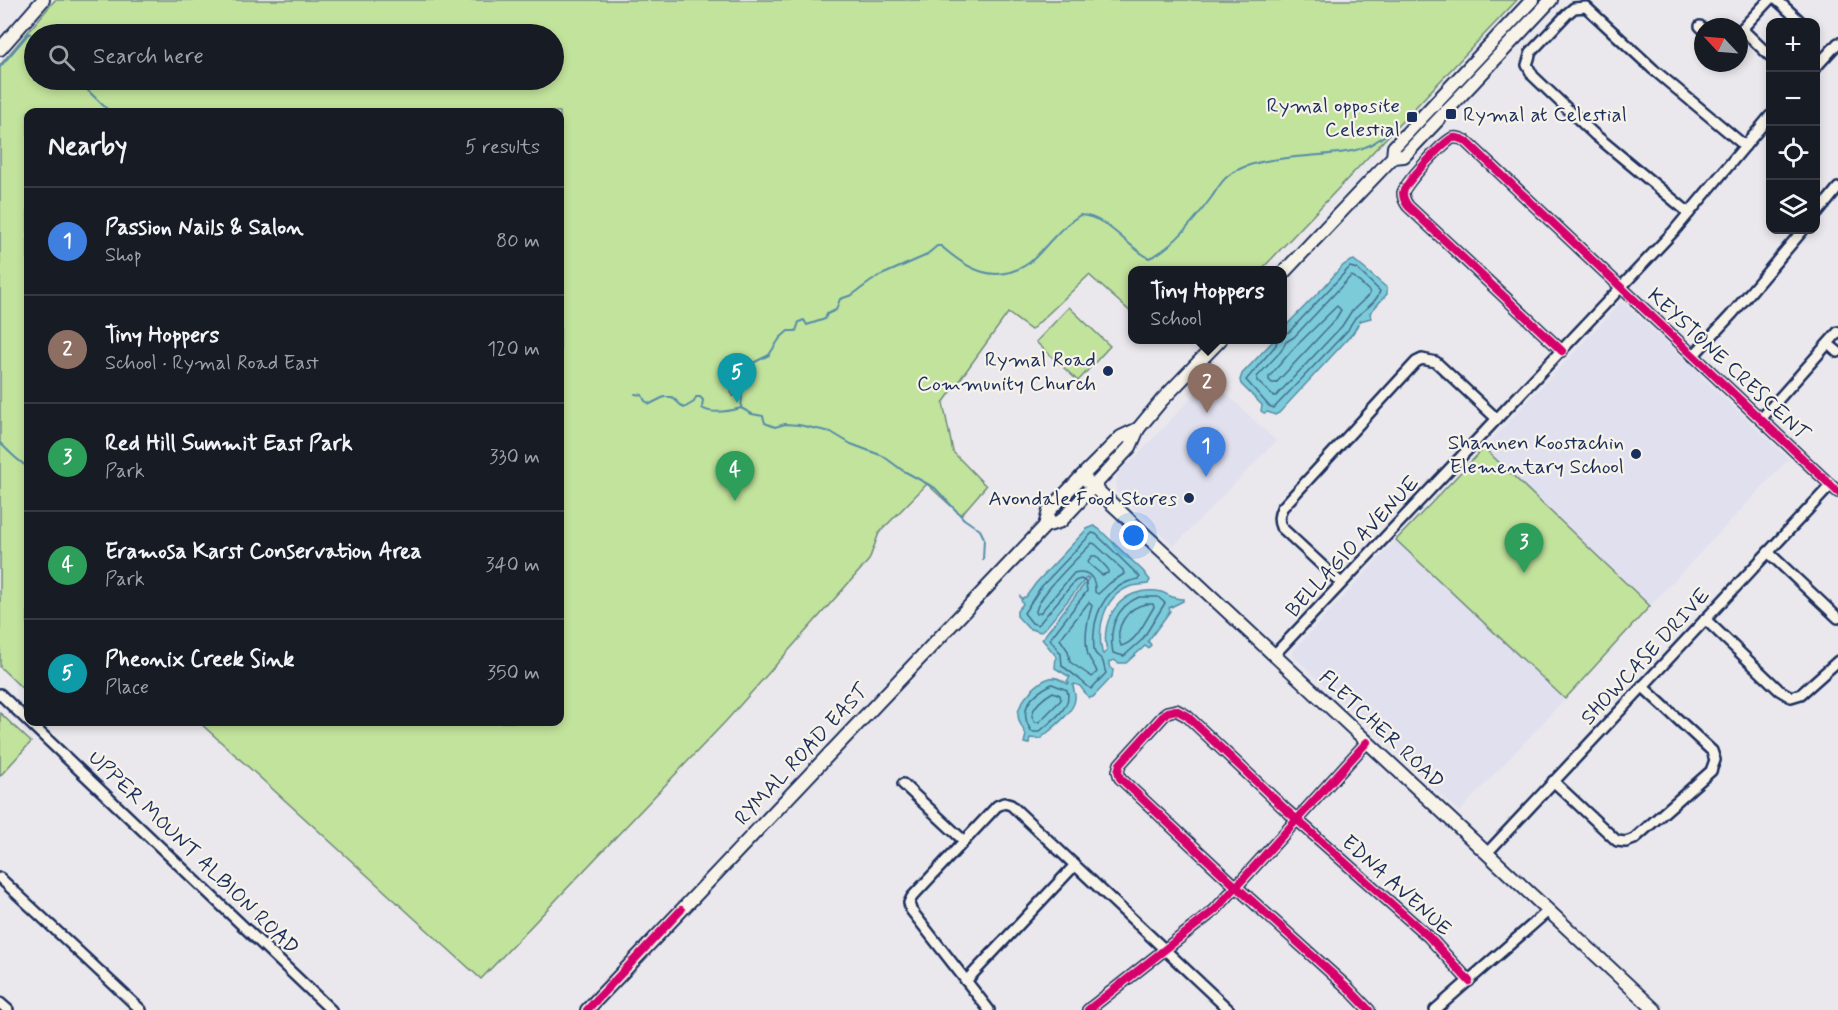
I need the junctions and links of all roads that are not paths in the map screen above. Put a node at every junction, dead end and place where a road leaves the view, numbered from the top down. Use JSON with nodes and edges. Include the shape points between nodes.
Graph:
{"nodes":[{"id":1,"x":43,"y":0,"type":"edge"},
{"id":2,"x":1532,"y":0,"type":"edge"},
{"id":3,"x":1551,"y":0,"type":"edge"},
{"id":4,"x":1769,"y":0,"type":"edge"},
{"id":5,"x":1777,"y":0,"type":"edge"},
{"id":6,"x":1797,"y":18,"type":"edge"},
{"id":7,"x":1748,"y":22,"type":"edge"},
{"id":8,"x":1748,"y":36,"type":"edge"},
{"id":9,"x":1838,"y":44,"type":"edge"},
{"id":10,"x":0,"y":49,"type":"edge"},
{"id":11,"x":1766,"y":52,"type":"edge"},
{"id":12,"x":1820,"y":62,"type":"edge"},
{"id":13,"x":1766,"y":121,"type":"edge"},
{"id":14,"x":1745,"y":146,"type":"junction"},
{"id":15,"x":1393,"y":157,"type":"junction"},
{"id":16,"x":1838,"y":188,"type":"edge"},
{"id":17,"x":1820,"y":209,"type":"edge"},
{"id":18,"x":1689,"y":213,"type":"junction"},
{"id":19,"x":1800,"y":234,"type":"edge"},
{"id":20,"x":1287,"y":269,"type":"edge"},
{"id":21,"x":1621,"y":287,"type":"junction"},
{"id":22,"x":1838,"y":332,"type":"edge"},
{"id":23,"x":1215,"y":344,"type":"edge"},
{"id":24,"x":1828,"y":344,"type":"junction"},
{"id":25,"x":1562,"y":351,"type":"junction"},
{"id":26,"x":1838,"y":352,"type":"edge"},
{"id":27,"x":1693,"y":356,"type":"junction"},
{"id":28,"x":1497,"y":419,"type":"junction"},
{"id":29,"x":1761,"y":419,"type":"junction"},
{"id":30,"x":1138,"y":429,"type":"junction"},
{"id":31,"x":1082,"y":476,"type":"junction"},
{"id":32,"x":1094,"y":486,"type":"junction"},
{"id":33,"x":1834,"y":488,"type":"edge"},
{"id":34,"x":1045,"y":526,"type":"junction"},
{"id":35,"x":1768,"y":552,"type":"junction"},
{"id":36,"x":1341,"y":583,"type":"junction"},
{"id":37,"x":1838,"y":618,"type":"edge"},
{"id":38,"x":1705,"y":619,"type":"junction"},
{"id":39,"x":1274,"y":655,"type":"junction"},
{"id":40,"x":1838,"y":661,"type":"edge"},
{"id":41,"x":1642,"y":686,"type":"junction"},
{"id":42,"x":0,"y":694,"type":"edge"},
{"id":43,"x":24,"y":716,"type":"edge"},
{"id":44,"x":34,"y":726,"type":"edge"},
{"id":45,"x":1367,"y":742,"type":"junction"},
{"id":46,"x":1553,"y":781,"type":"junction"},
{"id":47,"x":903,"y":784,"type":"dead end"},
{"id":48,"x":1297,"y":820,"type":"junction"},
{"id":49,"x":964,"y":841,"type":"junction"},
{"id":50,"x":1487,"y":853,"type":"junction"},
{"id":51,"x":1075,"y":865,"type":"junction"},
{"id":52,"x":0,"y":878,"type":"edge"},
{"id":53,"x":1237,"y":887,"type":"junction"},
{"id":54,"x":1548,"y":911,"type":"junction"},
{"id":55,"x":1165,"y":950,"type":"junction"},
{"id":56,"x":966,"y":981,"type":"junction"},
{"id":57,"x":1469,"y":981,"type":"junction"},
{"id":58,"x":0,"y":1003,"type":"edge"},
{"id":59,"x":1102,"y":1005,"type":"edge"},
{"id":60,"x":8,"y":1010,"type":"edge"},
{"id":61,"x":141,"y":1010,"type":"edge"},
{"id":62,"x":331,"y":1010,"type":"edge"},
{"id":63,"x":587,"y":1010,"type":"edge"},
{"id":64,"x":989,"y":1010,"type":"edge"},
{"id":65,"x":1088,"y":1010,"type":"edge"},
{"id":66,"x":1229,"y":1010,"type":"edge"},
{"id":67,"x":1369,"y":1010,"type":"edge"},
{"id":68,"x":1435,"y":1010,"type":"edge"},
{"id":69,"x":1655,"y":1010,"type":"edge"}],
"edges":[{"from":1,"to":10,"type":"main road"},
{"from":2,"to":15,"type":"main road","via":[[1394,147]]},
{"from":3,"to":15,"type":"main road","via":[[1404,156]]},
{"from":4,"to":7,"type":"street"},
{"from":5,"to":6,"type":"street"},
{"from":8,"to":11,"type":"street"},
{"from":9,"to":12,"type":"street"},
{"from":13,"to":14,"type":"street","name":"BELLAGIO AVENUE"},
{"from":14,"to":18,"type":"street","name":"BELLAGIO AVENUE"},
{"from":14,"to":18,"type":"street","via":[[1586,7],[1574,8],[1531,52],[1527,65],[1533,76],[1594,134]]},
{"from":15,"to":20,"type":"main road"},
{"from":16,"to":17,"type":"street"},
{"from":18,"to":21,"type":"street","name":"BELLAGIO AVENUE"},
{"from":19,"to":27,"type":"street"},
{"from":21,"to":25,"type":"street","name":"BELLAGIO AVENUE"},
{"from":21,"to":25,"type":"street","name":"KEYSTONE CRESCENT","via":[[1460,138],[1448,140],[1408,182],[1403,192],[1408,206]]},
{"from":21,"to":27,"type":"street","name":"KEYSTONE CRESCENT"},
{"from":22,"to":24,"type":"street"},
{"from":23,"to":30,"type":"main road","name":"RYMAL ROAD EAST"},
{"from":24,"to":26,"type":"street"},
{"from":24,"to":29,"type":"street"},
{"from":25,"to":28,"type":"street","name":"BELLAGIO AVENUE"},
{"from":27,"to":29,"type":"street","name":"KEYSTONE CRESCENT"},
{"from":28,"to":36,"type":"street","name":"BELLAGIO AVENUE"},
{"from":28,"to":36,"type":"street","via":[[1436,362],[1416,362],[1279,514],[1281,527]]},
{"from":29,"to":33,"type":"street","name":"KEYSTONE CRESCENT"},
{"from":30,"to":31,"type":"main road","name":"RYMAL ROAD EAST","via":[[1121,437]]},
{"from":30,"to":32,"type":"main road","name":"RYMAL ROAD EAST","via":[[1130,447]]},
{"from":31,"to":32,"type":"main road","name":"FLETCHER ROAD"},
{"from":31,"to":34,"type":"main road","name":"RYMAL ROAD EAST","via":[[1049,511]]},
{"from":32,"to":34,"type":"main road","name":"RYMAL ROAD EAST","via":[[1061,521]]},
{"from":32,"to":39,"type":"main road","name":"FLETCHER ROAD"},
{"from":33,"to":35,"type":"street","name":"SHOWCASE DRIVE"},
{"from":34,"to":63,"type":"main road","name":"RYMAL ROAD EAST"},
{"from":35,"to":37,"type":"street"},
{"from":35,"to":38,"type":"street","name":"SHOWCASE DRIVE"},
{"from":36,"to":39,"type":"street","name":"BELLAGIO AVENUE"},
{"from":38,"to":40,"type":"street","via":[[1791,697],[1801,694]]},
{"from":38,"to":41,"type":"street","name":"SHOWCASE DRIVE"},
{"from":39,"to":45,"type":"main road","name":"FLETCHER ROAD"},
{"from":41,"to":46,"type":"street","name":"SHOWCASE DRIVE"},
{"from":41,"to":46,"type":"street","via":[[1712,751],[1712,771],[1626,842],[1617,841]]},
{"from":42,"to":43,"type":"street","name":"UPPER MOUNT ALBION ROAD"},
{"from":44,"to":62,"type":"street","name":"UPPER MOUNT ALBION ROAD"},
{"from":45,"to":48,"type":"street"},
{"from":45,"to":50,"type":"main road","name":"FLETCHER ROAD"},
{"from":46,"to":50,"type":"street","name":"SHOWCASE DRIVE"},
{"from":47,"to":49,"type":"street"},
{"from":48,"to":53,"type":"street"},
{"from":48,"to":53,"type":"street","name":"EDNA AVENUE","via":[[1176,710],[1167,712],[1123,760],[1118,771],[1123,781]]},
{"from":48,"to":57,"type":"street","name":"EDNA AVENUE","via":[[1439,946]]},
{"from":49,"to":51,"type":"street","via":[[997,806],[1007,803]]},
{"from":49,"to":56,"type":"street","via":[[909,905]]},
{"from":50,"to":54,"type":"main road","name":"FLETCHER ROAD"},
{"from":51,"to":55,"type":"street"},
{"from":51,"to":56,"type":"street"},
{"from":52,"to":61,"type":"street"},
{"from":53,"to":55,"type":"street","via":[[1202,922]]},
{"from":53,"to":67,"type":"street"},
{"from":54,"to":57,"type":"street"},
{"from":54,"to":69,"type":"main road","name":"FLETCHER ROAD"},
{"from":55,"to":59,"type":"street"},
{"from":55,"to":66,"type":"street"},
{"from":56,"to":64,"type":"street"},
{"from":57,"to":68,"type":"street"},
{"from":58,"to":60,"type":"street"},
{"from":59,"to":65,"type":"street"}]}
